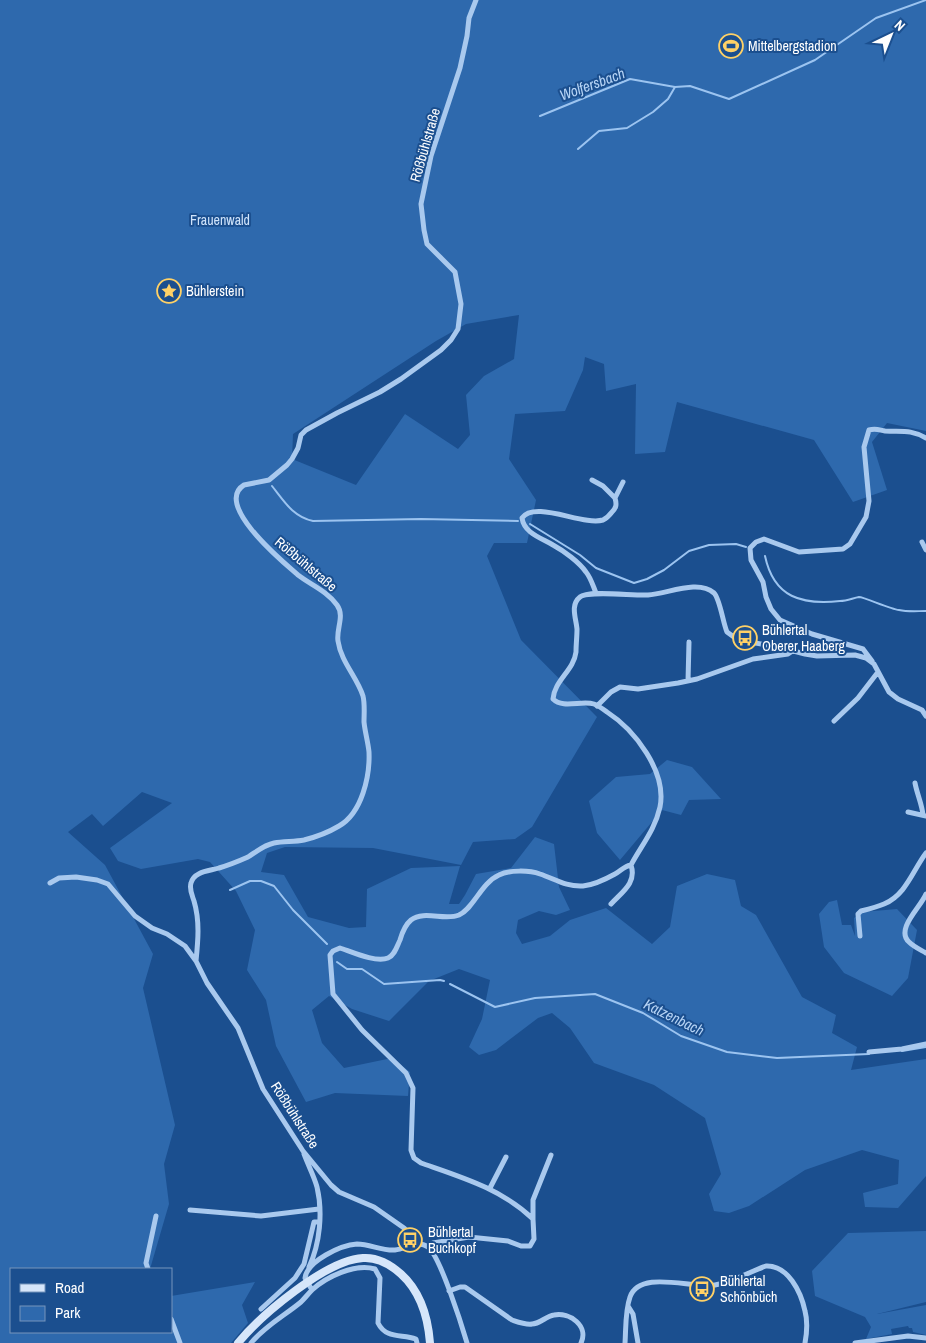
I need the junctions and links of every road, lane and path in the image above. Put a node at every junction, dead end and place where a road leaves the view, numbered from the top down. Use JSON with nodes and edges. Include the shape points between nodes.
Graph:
{"nodes":[{"id":1,"x":476,"y":0,"type":"edge"},
{"id":2,"x":926,"y":438,"type":"edge"},
{"id":3,"x":592,"y":480,"type":"dead end"},
{"id":4,"x":623,"y":482,"type":"dead end"},
{"id":5,"x":614,"y":498,"type":"junction"},
{"id":6,"x":922,"y":542,"type":"dead end"},
{"id":7,"x":926,"y":550,"type":"edge"},
{"id":8,"x":596,"y":593,"type":"junction"},
{"id":9,"x":689,"y":642,"type":"dead end"},
{"id":10,"x":794,"y":650,"type":"junction"},
{"id":11,"x":874,"y":664,"type":"junction"},
{"id":12,"x":878,"y":672,"type":"junction"},
{"id":13,"x":688,"y":681,"type":"junction"},
{"id":14,"x":597,"y":706,"type":"junction"},
{"id":15,"x":926,"y":716,"type":"edge"},
{"id":16,"x":834,"y":721,"type":"dead end"},
{"id":17,"x":915,"y":782,"type":"dead end"},
{"id":18,"x":908,"y":812,"type":"dead end"},
{"id":19,"x":924,"y":816,"type":"edge"},
{"id":20,"x":926,"y":853,"type":"edge"},
{"id":21,"x":631,"y":865,"type":"junction"},
{"id":22,"x":50,"y":883,"type":"dead end"},
{"id":23,"x":926,"y":894,"type":"edge"},
{"id":24,"x":611,"y":904,"type":"dead end"},
{"id":25,"x":860,"y":936,"type":"dead end"},
{"id":26,"x":926,"y":953,"type":"edge"},
{"id":27,"x":196,"y":961,"type":"junction"},
{"id":28,"x":926,"y":1044,"type":"edge"},
{"id":29,"x":870,"y":1052,"type":"dead end"},
{"id":30,"x":303,"y":1151,"type":"junction"},
{"id":31,"x":551,"y":1155,"type":"dead end"},
{"id":32,"x":506,"y":1157,"type":"dead end"},
{"id":33,"x":490,"y":1188,"type":"junction"},
{"id":34,"x":319,"y":1209,"type":"junction"},
{"id":35,"x":190,"y":1210,"type":"dead end"},
{"id":36,"x":156,"y":1216,"type":"dead end"},
{"id":37,"x":533,"y":1219,"type":"junction"},
{"id":38,"x":319,"y":1222,"type":"junction"},
{"id":39,"x":418,"y":1244,"type":"junction"},
{"id":40,"x":428,"y":1247,"type":"junction"},
{"id":41,"x":148,"y":1268,"type":"edge"},
{"id":42,"x":306,"y":1272,"type":"junction"},
{"id":43,"x":310,"y":1286,"type":"junction"},
{"id":44,"x":449,"y":1290,"type":"junction"},
{"id":45,"x":628,"y":1306,"type":"junction"},
{"id":46,"x":261,"y":1309,"type":"dead end"},
{"id":47,"x":172,"y":1321,"type":"edge"},
{"id":48,"x":926,"y":1338,"type":"edge"},
{"id":49,"x":180,"y":1343,"type":"edge"},
{"id":50,"x":238,"y":1343,"type":"edge"},
{"id":51,"x":251,"y":1343,"type":"edge"},
{"id":52,"x":417,"y":1343,"type":"edge"},
{"id":53,"x":430,"y":1343,"type":"edge"},
{"id":54,"x":467,"y":1343,"type":"edge"},
{"id":55,"x":581,"y":1343,"type":"edge"},
{"id":56,"x":625,"y":1343,"type":"edge"},
{"id":57,"x":638,"y":1343,"type":"edge"},
{"id":58,"x":805,"y":1343,"type":"edge"},
{"id":59,"x":855,"y":1343,"type":"edge"}],
"edges":[{"from":1,"to":27,"type":"street","name":"Rößbühlstraße","via":[[469,18],[460,68],[431,156],[421,204],[427,244],[455,272],[461,304],[458,329],[441,350],[400,379],[306,430],[287,465],[269,480],[244,485],[236,495],[248,526],[268,548],[338,607],[341,615],[338,641],[364,701],[369,754],[366,784],[358,805],[342,825],[304,840],[274,843],[194,878],[190,889],[198,919]]},
{"from":2,"to":11,"type":"street","via":[[904,430],[869,430],[864,447],[869,501],[866,517],[850,544],[843,549],[799,552],[764,539],[750,548],[751,560],[763,582],[771,609],[780,620],[812,634],[863,649]]},
{"from":3,"to":5,"type":"street"},
{"from":4,"to":5,"type":"street"},
{"from":5,"to":8,"type":"street","via":[[616,508],[600,521],[540,511],[530,512],[522,518],[527,528],[586,570]]},
{"from":6,"to":7,"type":"street"},
{"from":8,"to":10,"type":"street","via":[[648,595],[698,586],[713,592],[727,632],[738,640]]},
{"from":8,"to":14,"type":"street","via":[[586,594],[574,604],[577,640],[574,660],[554,699],[562,703]]},
{"from":9,"to":13,"type":"street"},
{"from":10,"to":11,"type":"street","via":[[817,656],[855,655]]},
{"from":10,"to":13,"type":"street","via":[[788,654],[753,659]]},
{"from":11,"to":12,"type":"street"},
{"from":12,"to":15,"type":"street","via":[[889,692],[922,710]]},
{"from":12,"to":16,"type":"street"},
{"from":13,"to":14,"type":"street","via":[[652,688],[620,687]]},
{"from":14,"to":21,"type":"street","via":[[620,720],[638,741],[653,766],[660,790],[661,806],[654,826]]},
{"from":17,"to":19,"type":"street"},
{"from":18,"to":19,"type":"street"},
{"from":20,"to":25,"type":"street","via":[[898,896],[858,914]]},
{"from":21,"to":24,"type":"street","via":[[633,879]]},
{"from":21,"to":33,"type":"street","via":[[586,886],[568,885],[538,872],[498,875],[458,916],[412,919],[395,952],[388,958],[374,960],[340,948],[330,956],[332,994],[362,1030],[406,1073],[414,1088],[414,1158]]},
{"from":22,"to":27,"type":"street","name":"Rößbühlstraße","via":[[59,878],[76,877],[108,884],[135,916],[185,946]]},
{"from":23,"to":26,"type":"street","via":[[906,924],[904,933],[908,942]]},
{"from":27,"to":30,"type":"street","name":"Rößbühlstraße","via":[[238,1028],[263,1089]]},
{"from":28,"to":29,"type":"street","via":[[902,1050]]},
{"from":30,"to":34,"type":"street","via":[[317,1187]]},
{"from":30,"to":39,"type":"street","name":"Rößbühlstraße","via":[[339,1192],[374,1207],[404,1228]]},
{"from":31,"to":37,"type":"street","via":[[533,1200]]},
{"from":32,"to":33,"type":"street"},
{"from":33,"to":37,"type":"street","via":[[518,1205]]},
{"from":34,"to":35,"type":"street","via":[[261,1216]]},
{"from":34,"to":38,"type":"street"},
{"from":36,"to":41,"type":"street"},
{"from":37,"to":40,"type":"street","via":[[534,1239],[530,1246],[469,1237],[433,1243]]},
{"from":38,"to":42,"type":"street","via":[[315,1253]]},
{"from":38,"to":46,"type":"street","via":[[314,1222],[304,1264],[295,1278]]},
{"from":39,"to":40,"type":"street"},
{"from":39,"to":42,"type":"street","via":[[392,1250],[358,1244],[324,1256]]},
{"from":40,"to":44,"type":"street","via":[[436,1256]]},
{"from":42,"to":43,"type":"street","via":[[305,1278]]},
{"from":43,"to":50,"type":"main road","via":[[272,1310]]},
{"from":43,"to":51,"type":"street","via":[[302,1301],[259,1333]]},
{"from":43,"to":52,"type":"street","via":[[358,1268],[375,1269],[380,1278],[378,1323],[381,1329],[394,1336],[416,1339]]},
{"from":43,"to":53,"type":"main road","via":[[328,1270],[355,1259],[365,1257],[384,1262],[396,1269],[417,1294]]},
{"from":44,"to":54,"type":"street"},
{"from":44,"to":55,"type":"street","via":[[465,1287],[512,1320],[530,1325],[554,1314],[572,1318],[582,1328]]},
{"from":45,"to":56,"type":"street"},
{"from":45,"to":57,"type":"street","via":[[633,1314]]},
{"from":45,"to":58,"type":"street","via":[[630,1296],[639,1285],[661,1282],[716,1285],[773,1266],[782,1270],[796,1288],[805,1310]]},
{"from":47,"to":49,"type":"street"},
{"from":48,"to":59,"type":"street","via":[[908,1336]]}]}
